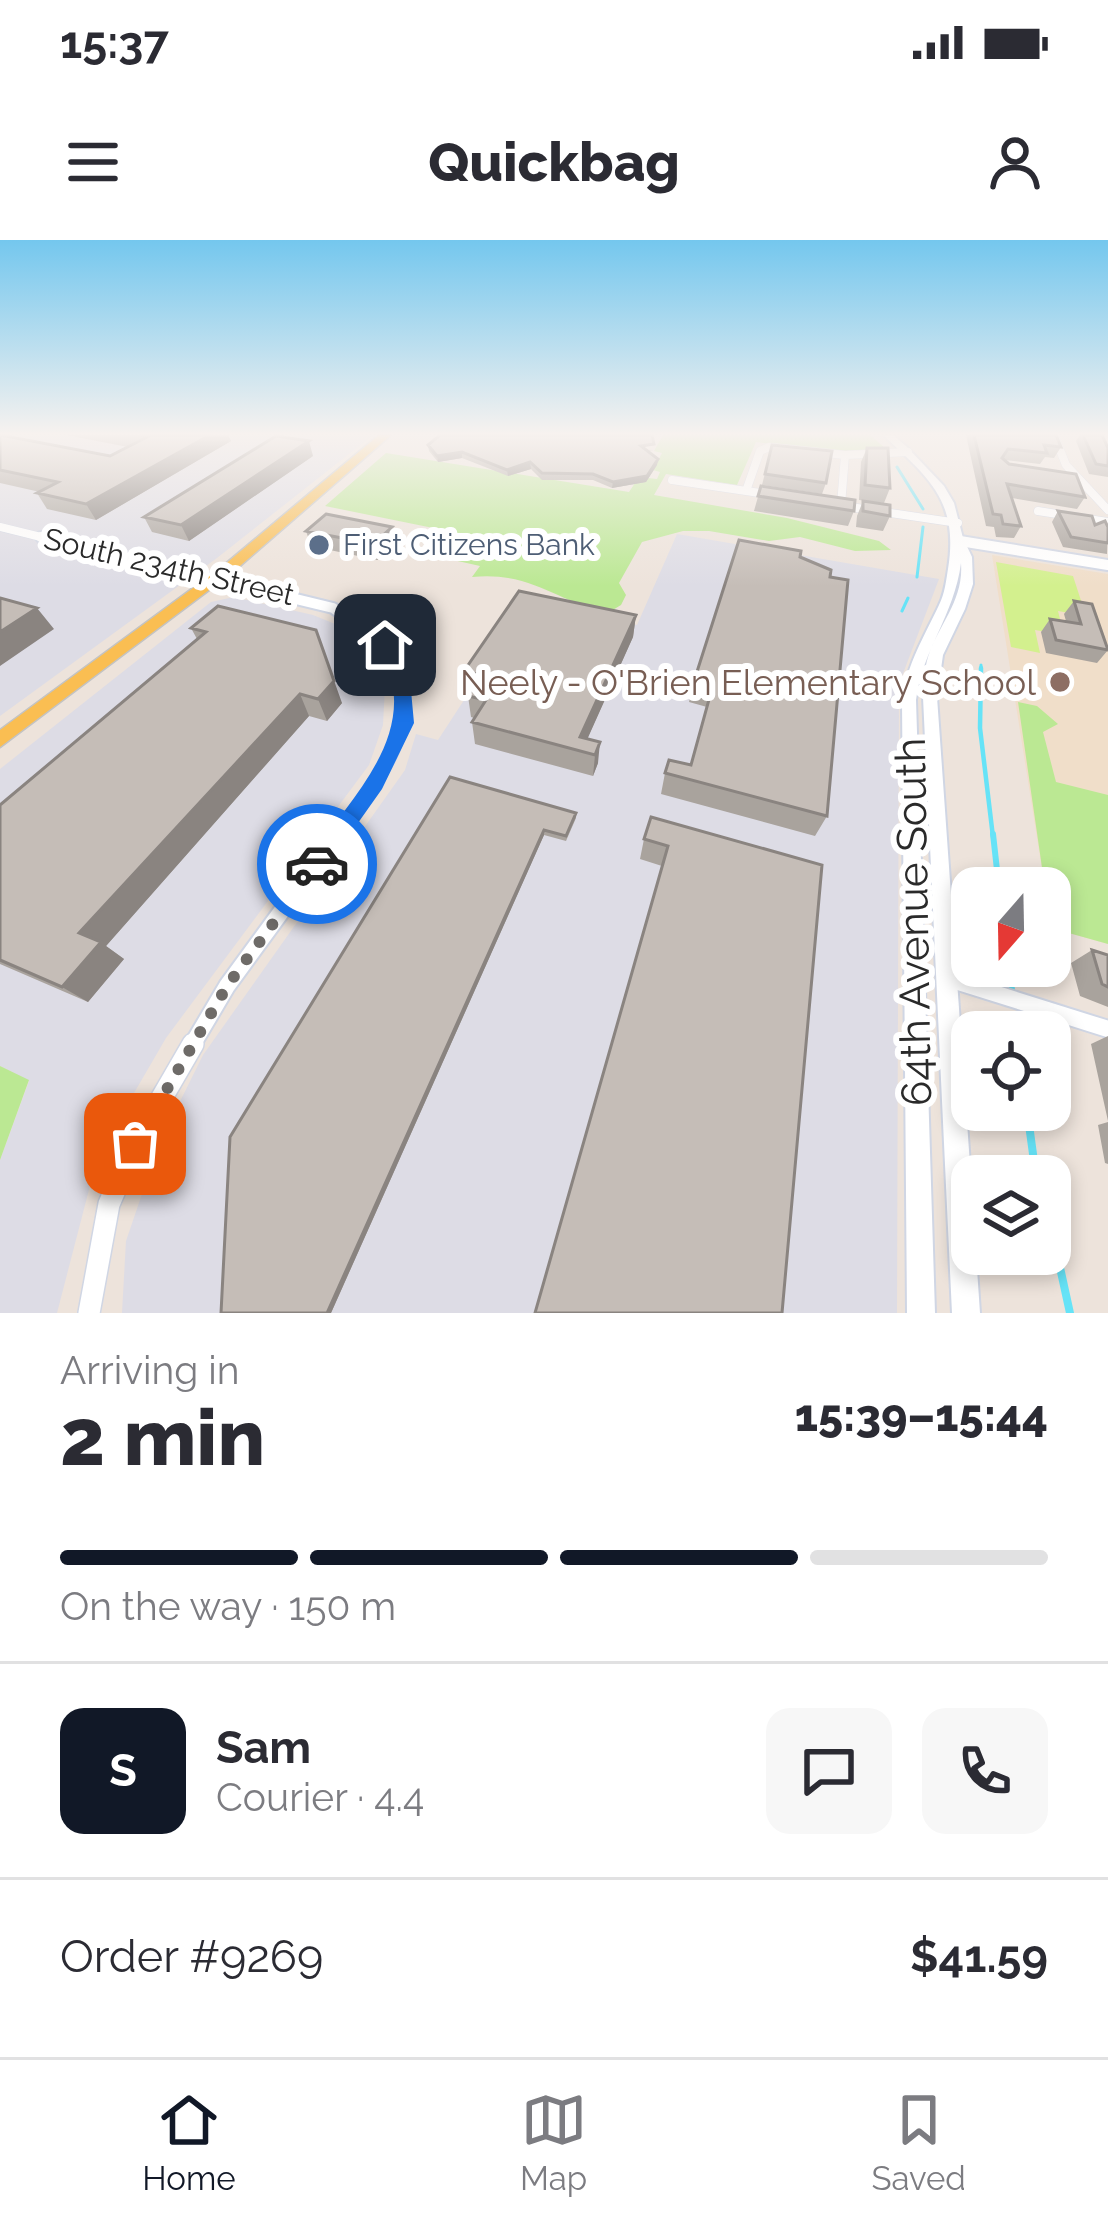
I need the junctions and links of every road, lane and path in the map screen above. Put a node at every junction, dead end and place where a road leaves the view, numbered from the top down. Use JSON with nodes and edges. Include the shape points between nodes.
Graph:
{"nodes":[{"id":1,"x":325,"y":485,"type":"edge"},
{"id":2,"x":706,"y":485,"type":"edge"},
{"id":3,"x":748,"y":485,"type":"edge"},
{"id":4,"x":843,"y":485,"type":"edge"},
{"id":5,"x":941,"y":485,"type":"edge"},
{"id":6,"x":1086,"y":485,"type":"edge"},
{"id":7,"x":746,"y":491,"type":"junction"},
{"id":8,"x":792,"y":498,"type":"edge"},
{"id":9,"x":825,"y":503,"type":"edge"},
{"id":10,"x":841,"y":506,"type":"junction"},
{"id":11,"x":1108,"y":510,"type":"edge"},
{"id":12,"x":1038,"y":511,"type":"dead end"},
{"id":13,"x":1108,"y":522,"type":"edge"},
{"id":14,"x":958,"y":523,"type":"junction"},
{"id":15,"x":0,"y":526,"type":"edge"},
{"id":16,"x":960,"y":541,"type":"junction"},
{"id":17,"x":1105,"y":565,"type":"edge"},
{"id":18,"x":212,"y":579,"type":"junction"},
{"id":19,"x":0,"y":740,"type":"edge"},
{"id":20,"x":946,"y":978,"type":"junction"},
{"id":21,"x":1108,"y":1029,"type":"edge"},
{"id":22,"x":89,"y":1313,"type":"edge"},
{"id":23,"x":921,"y":1313,"type":"edge"},
{"id":24,"x":966,"y":1313,"type":"edge"}],
"edges":[{"from":1,"to":18,"type":"main road"},
{"from":2,"to":7,"type":"street"},
{"from":3,"to":7,"type":"street"},
{"from":4,"to":10,"type":"street"},
{"from":5,"to":14,"type":"street","name":"64th Avenue South"},
{"from":6,"to":11,"type":"street"},
{"from":7,"to":8,"type":"street"},
{"from":9,"to":10,"type":"street"},
{"from":10,"to":14,"type":"street"},
{"from":12,"to":13,"type":"street"},
{"from":14,"to":16,"type":"street","name":"64th Avenue South"},
{"from":15,"to":18,"type":"street","name":"South 234th Street"},
{"from":16,"to":17,"type":"street"},
{"from":16,"to":20,"type":"street","name":"64th Avenue South","via":[[970,562],[969,591],[939,648],[930,697]]},
{"from":16,"to":23,"type":"street","name":"64th Avenue South","via":[[949,599],[920,652],[909,700]]},
{"from":18,"to":19,"type":"main road"},
{"from":18,"to":22,"type":"street","name":"South 234th Street","via":[[333,608],[368,628],[400,669],[405,723],[375,783],[227,986],[164,1089],[109,1204]]},
{"from":20,"to":21,"type":"street"},
{"from":20,"to":24,"type":"street","name":"64th Avenue South"}]}
